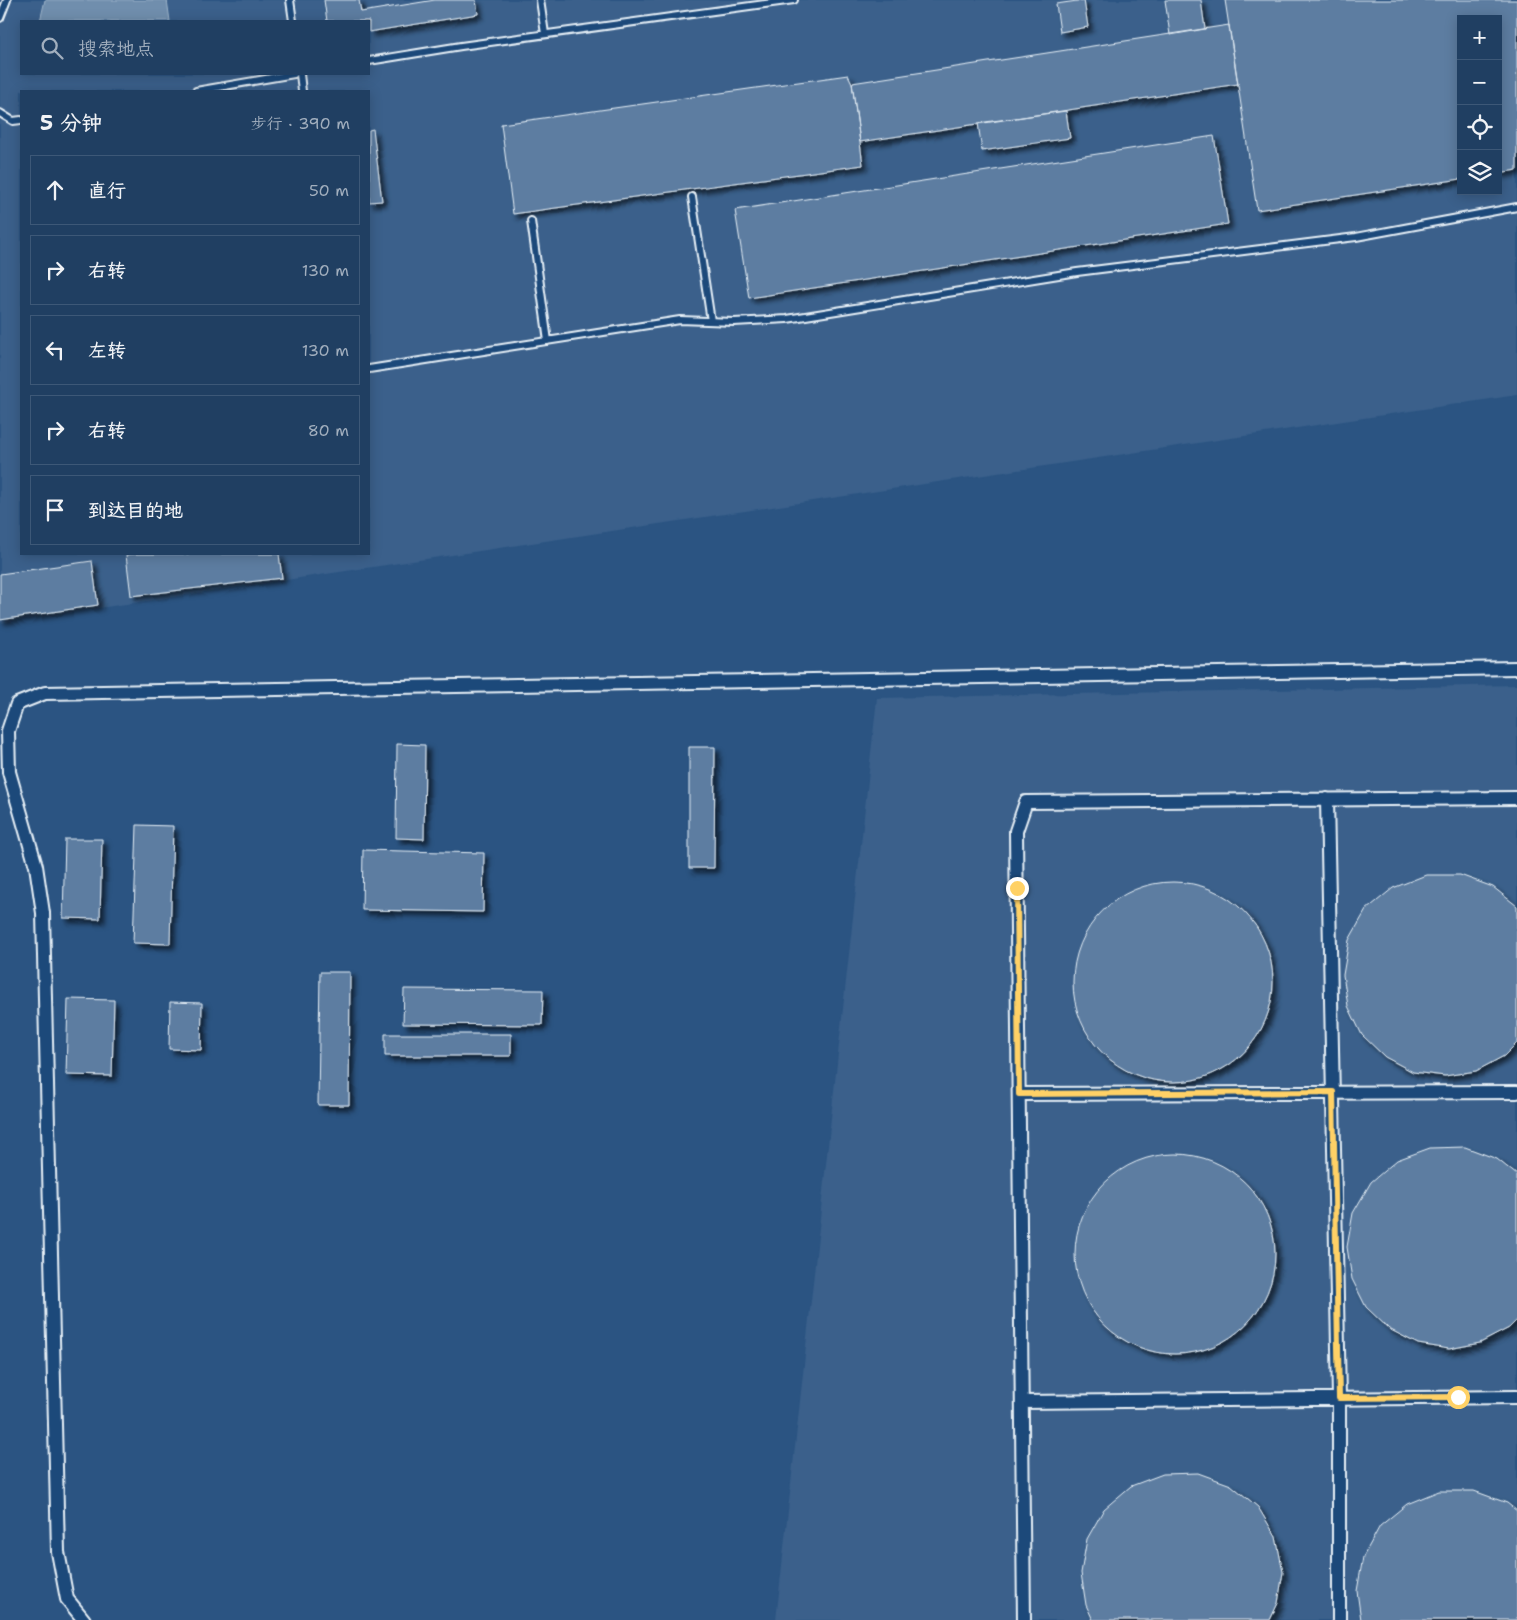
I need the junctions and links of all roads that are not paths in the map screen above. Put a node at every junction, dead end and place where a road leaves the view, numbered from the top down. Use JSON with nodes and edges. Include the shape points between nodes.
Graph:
{"nodes":[{"id":1,"x":7,"y":0,"type":"edge"},
{"id":2,"x":290,"y":0,"type":"edge"},
{"id":3,"x":540,"y":0,"type":"edge"},
{"id":4,"x":794,"y":0,"type":"edge"},
{"id":5,"x":0,"y":18,"type":"edge"},
{"id":6,"x":293,"y":20,"type":"edge"},
{"id":7,"x":545,"y":34,"type":"junction"},
{"id":8,"x":370,"y":61,"type":"edge"},
{"id":9,"x":288,"y":75,"type":"edge"},
{"id":10,"x":300,"y":75,"type":"edge"},
{"id":11,"x":202,"y":90,"type":"edge"},
{"id":12,"x":302,"y":90,"type":"edge"},
{"id":13,"x":0,"y":113,"type":"edge"},
{"id":14,"x":20,"y":120,"type":"edge"},
{"id":15,"x":692,"y":197,"type":"dead end"},
{"id":16,"x":1517,"y":207,"type":"edge"},
{"id":17,"x":531,"y":221,"type":"dead end"},
{"id":18,"x":711,"y":321,"type":"junction"},
{"id":19,"x":548,"y":341,"type":"junction"},
{"id":20,"x":370,"y":369,"type":"edge"},
{"id":21,"x":1517,"y":668,"type":"edge"},
{"id":22,"x":1517,"y":798,"type":"edge"},
{"id":23,"x":1327,"y":800,"type":"junction"},
{"id":24,"x":1333,"y":1092,"type":"junction"},
{"id":25,"x":1517,"y":1092,"type":"edge"},
{"id":26,"x":1019,"y":1094,"type":"junction"},
{"id":27,"x":1517,"y":1397,"type":"edge"},
{"id":28,"x":1339,"y":1398,"type":"junction"},
{"id":29,"x":1022,"y":1402,"type":"junction"},
{"id":30,"x":84,"y":1620,"type":"edge"},
{"id":31,"x":1024,"y":1620,"type":"edge"},
{"id":32,"x":1340,"y":1620,"type":"edge"}],
"edges":[{"from":1,"to":5,"type":"lane"},
{"from":2,"to":6,"type":"lane"},
{"from":3,"to":7,"type":"lane"},
{"from":4,"to":7,"type":"lane"},
{"from":7,"to":8,"type":"lane"},
{"from":9,"to":11,"type":"lane"},
{"from":10,"to":12,"type":"lane"},
{"from":13,"to":14,"type":"lane","via":[[14,121]]},
{"from":15,"to":18,"type":"lane"},
{"from":16,"to":18,"type":"lane","via":[[1356,237],[1077,272],[788,319]]},
{"from":17,"to":19,"type":"lane"},
{"from":18,"to":19,"type":"lane","via":[[680,320]]},
{"from":19,"to":20,"type":"lane"},
{"from":21,"to":30,"type":"street","via":[[45,693],[17,704],[8,731],[9,772],[36,866],[42,913],[58,1552],[67,1599]]},
{"from":22,"to":23,"type":"street"},
{"from":23,"to":24,"type":"street"},
{"from":23,"to":26,"type":"street","via":[[1026,802],[1016,832]]},
{"from":24,"to":25,"type":"street"},
{"from":24,"to":26,"type":"street"},
{"from":24,"to":28,"type":"street"},
{"from":26,"to":29,"type":"street"},
{"from":27,"to":28,"type":"street"},
{"from":28,"to":29,"type":"street"},
{"from":28,"to":32,"type":"street"},
{"from":29,"to":31,"type":"street"}]}
